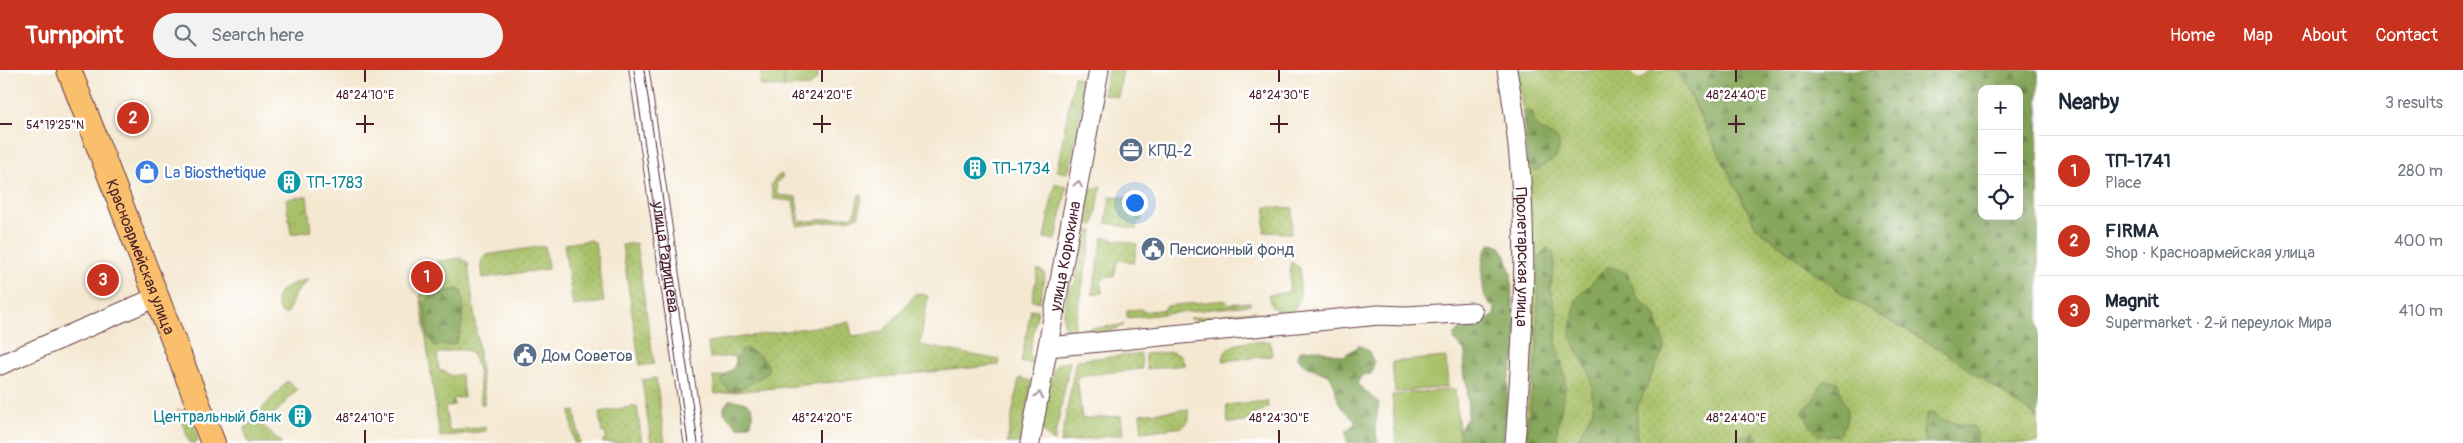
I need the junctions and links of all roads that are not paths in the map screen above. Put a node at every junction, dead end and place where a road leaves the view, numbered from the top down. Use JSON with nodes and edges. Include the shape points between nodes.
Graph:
{"nodes":[{"id":1,"x":69,"y":70,"type":"edge"},
{"id":2,"x":639,"y":70,"type":"edge"},
{"id":3,"x":1099,"y":70,"type":"edge"},
{"id":4,"x":1508,"y":70,"type":"edge"},
{"id":5,"x":157,"y":297,"type":"junction"},
{"id":6,"x":1473,"y":312,"type":"dead end"},
{"id":7,"x":1048,"y":347,"type":"junction"},
{"id":8,"x":0,"y":365,"type":"edge"},
{"id":9,"x":214,"y":443,"type":"edge"},
{"id":10,"x":694,"y":443,"type":"edge"},
{"id":11,"x":1030,"y":443,"type":"edge"},
{"id":12,"x":1515,"y":443,"type":"edge"}],
"edges":[{"from":1,"to":5,"type":"main road","name":"Красноармейская улица"},
{"from":2,"to":10,"type":"street","name":"улица Радищева"},
{"from":7,"to":3,"type":"street","name":"улица Корюкина","one_way":true},
{"from":4,"to":12,"type":"street","name":"Пролетарская улица","via":[[1518,125],[1525,226],[1524,328]]},
{"from":5,"to":8,"type":"street"},
{"from":5,"to":9,"type":"main road","name":"Красноармейская улица"},
{"from":6,"to":7,"type":"street","via":[[1379,315]]},
{"from":11,"to":7,"type":"street","name":"улица Корюкина","one_way":true}]}
